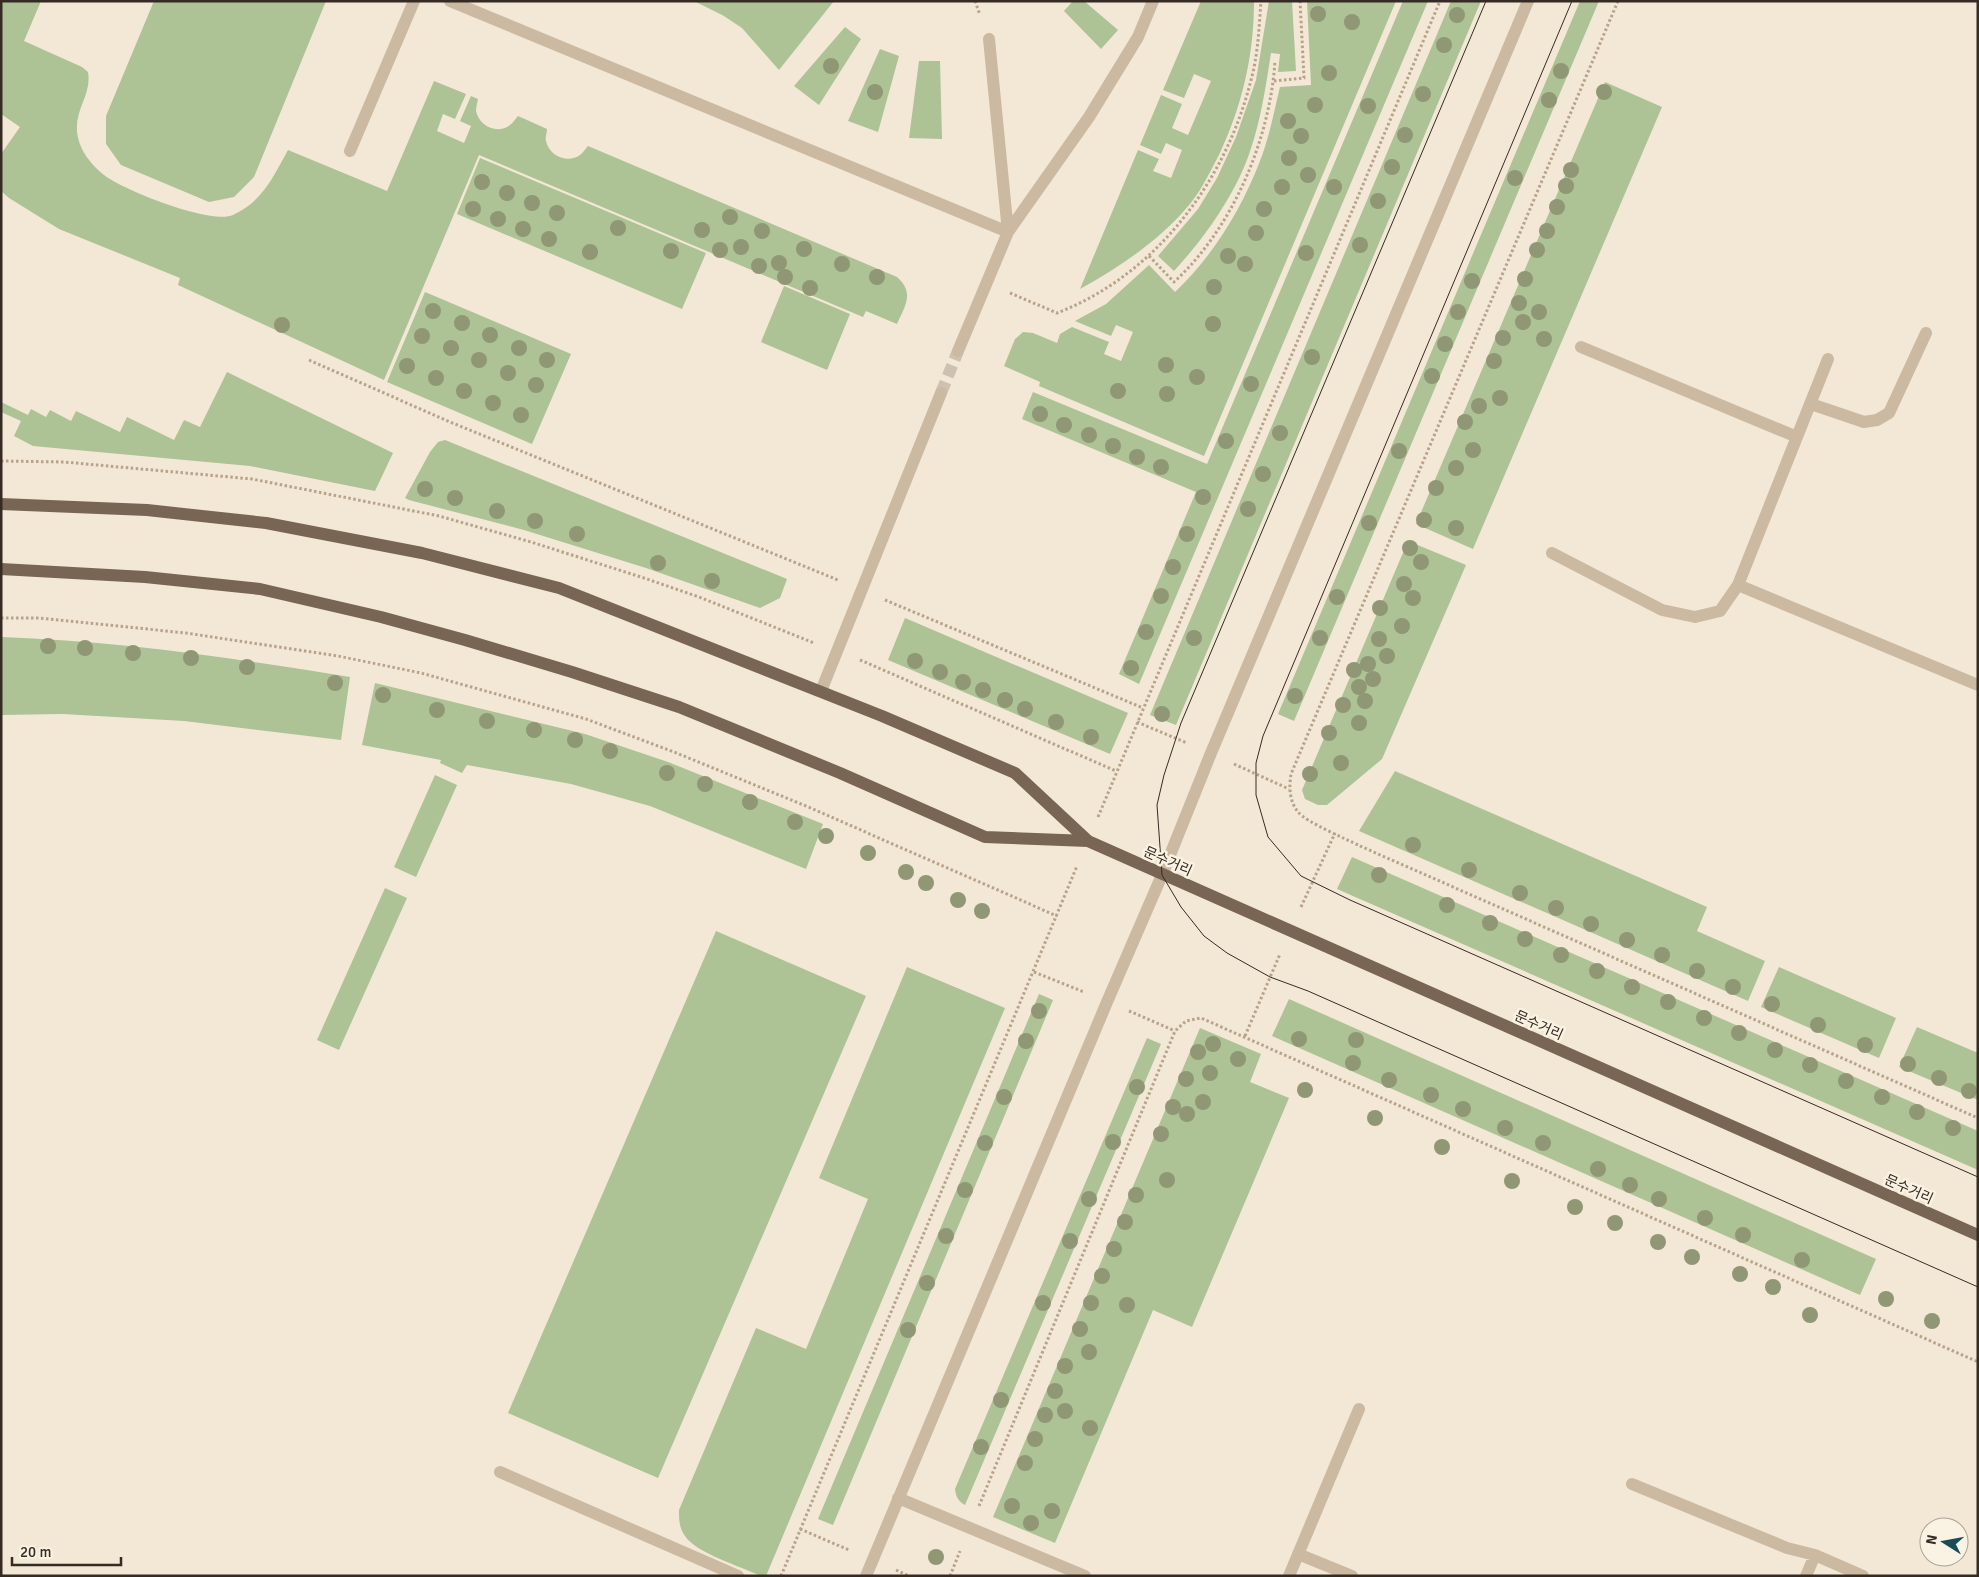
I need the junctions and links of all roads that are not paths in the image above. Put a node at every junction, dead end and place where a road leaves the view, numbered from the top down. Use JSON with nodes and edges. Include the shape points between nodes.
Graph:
{"nodes":[{"id":1,"x":414,"y":1,"type":"edge"},
{"id":2,"x":450,"y":1,"type":"edge"},
{"id":3,"x":1153,"y":1,"type":"edge"},
{"id":4,"x":1528,"y":1,"type":"edge"},
{"id":5,"x":988,"y":40,"type":"dead end"},
{"id":6,"x":350,"y":151,"type":"dead end"},
{"id":7,"x":1008,"y":232,"type":"junction"},
{"id":8,"x":1926,"y":333,"type":"dead end"},
{"id":9,"x":1581,"y":348,"type":"dead end"},
{"id":10,"x":958,"y":351,"type":"tunnel mouth"},
{"id":11,"x":1828,"y":359,"type":"dead end"},
{"id":12,"x":941,"y":393,"type":"tunnel mouth"},
{"id":13,"x":1811,"y":404,"type":"junction"},
{"id":14,"x":1797,"y":437,"type":"junction"},
{"id":15,"x":1,"y":504,"type":"edge"},
{"id":16,"x":1552,"y":553,"type":"dead end"},
{"id":17,"x":1,"y":569,"type":"edge"},
{"id":18,"x":1738,"y":585,"type":"junction"},
{"id":19,"x":1978,"y":685,"type":"edge"},
{"id":20,"x":821,"y":691,"type":"junction"},
{"id":21,"x":1088,"y":841,"type":"junction"},
{"id":22,"x":1162,"y":875,"type":"junction"},
{"id":23,"x":1978,"y":1235,"type":"edge"},
{"id":24,"x":1359,"y":1409,"type":"dead end"},
{"id":25,"x":500,"y":1472,"type":"dead end"},
{"id":26,"x":1632,"y":1484,"type":"dead end"},
{"id":27,"x":898,"y":1498,"type":"junction"},
{"id":28,"x":1298,"y":1554,"type":"junction"},
{"id":29,"x":1815,"y":1555,"type":"junction"},
{"id":30,"x":738,"y":1576,"type":"edge"},
{"id":31,"x":866,"y":1576,"type":"edge"},
{"id":32,"x":1085,"y":1576,"type":"edge"},
{"id":33,"x":1290,"y":1576,"type":"edge"},
{"id":34,"x":1352,"y":1576,"type":"edge"},
{"id":35,"x":1806,"y":1576,"type":"edge"},
{"id":36,"x":1863,"y":1576,"type":"edge"}],
"edges":[{"from":1,"to":6,"type":"street"},
{"from":2,"to":7,"type":"street"},
{"from":3,"to":7,"type":"street","via":[[1138,37],[1089,117]]},
{"from":4,"to":22,"type":"street"},
{"from":5,"to":7,"type":"street"},
{"from":7,"to":10,"type":"street"},
{"from":8,"to":13,"type":"street","via":[[1889,413],[1864,422]]},
{"from":9,"to":14,"type":"street"},
{"from":11,"to":13,"type":"street"},
{"from":12,"to":20,"type":"street"},
{"from":13,"to":14,"type":"street"},
{"from":14,"to":18,"type":"street"},
{"from":15,"to":20,"type":"main road","via":[[147,510],[266,523],[422,553],[559,588]]},
{"from":16,"to":18,"type":"street","via":[[1662,610],[1695,617],[1720,611]]},
{"from":17,"to":21,"type":"main road","via":[[144,577],[260,589],[381,617],[536,661],[679,707],[985,837]]},
{"from":18,"to":19,"type":"street"},
{"from":20,"to":21,"type":"main road","via":[[1015,773]]},
{"from":21,"to":22,"type":"main road","name":"문수거리"},
{"from":22,"to":23,"type":"main road","name":"문수거리"},
{"from":22,"to":27,"type":"street"},
{"from":24,"to":28,"type":"street"},
{"from":25,"to":30,"type":"street"},
{"from":26,"to":29,"type":"street","via":[[1787,1548]]},
{"from":27,"to":31,"type":"street"},
{"from":27,"to":32,"type":"street"},
{"from":28,"to":33,"type":"street"},
{"from":28,"to":34,"type":"street"},
{"from":29,"to":35,"type":"street"},
{"from":29,"to":36,"type":"street"}]}
